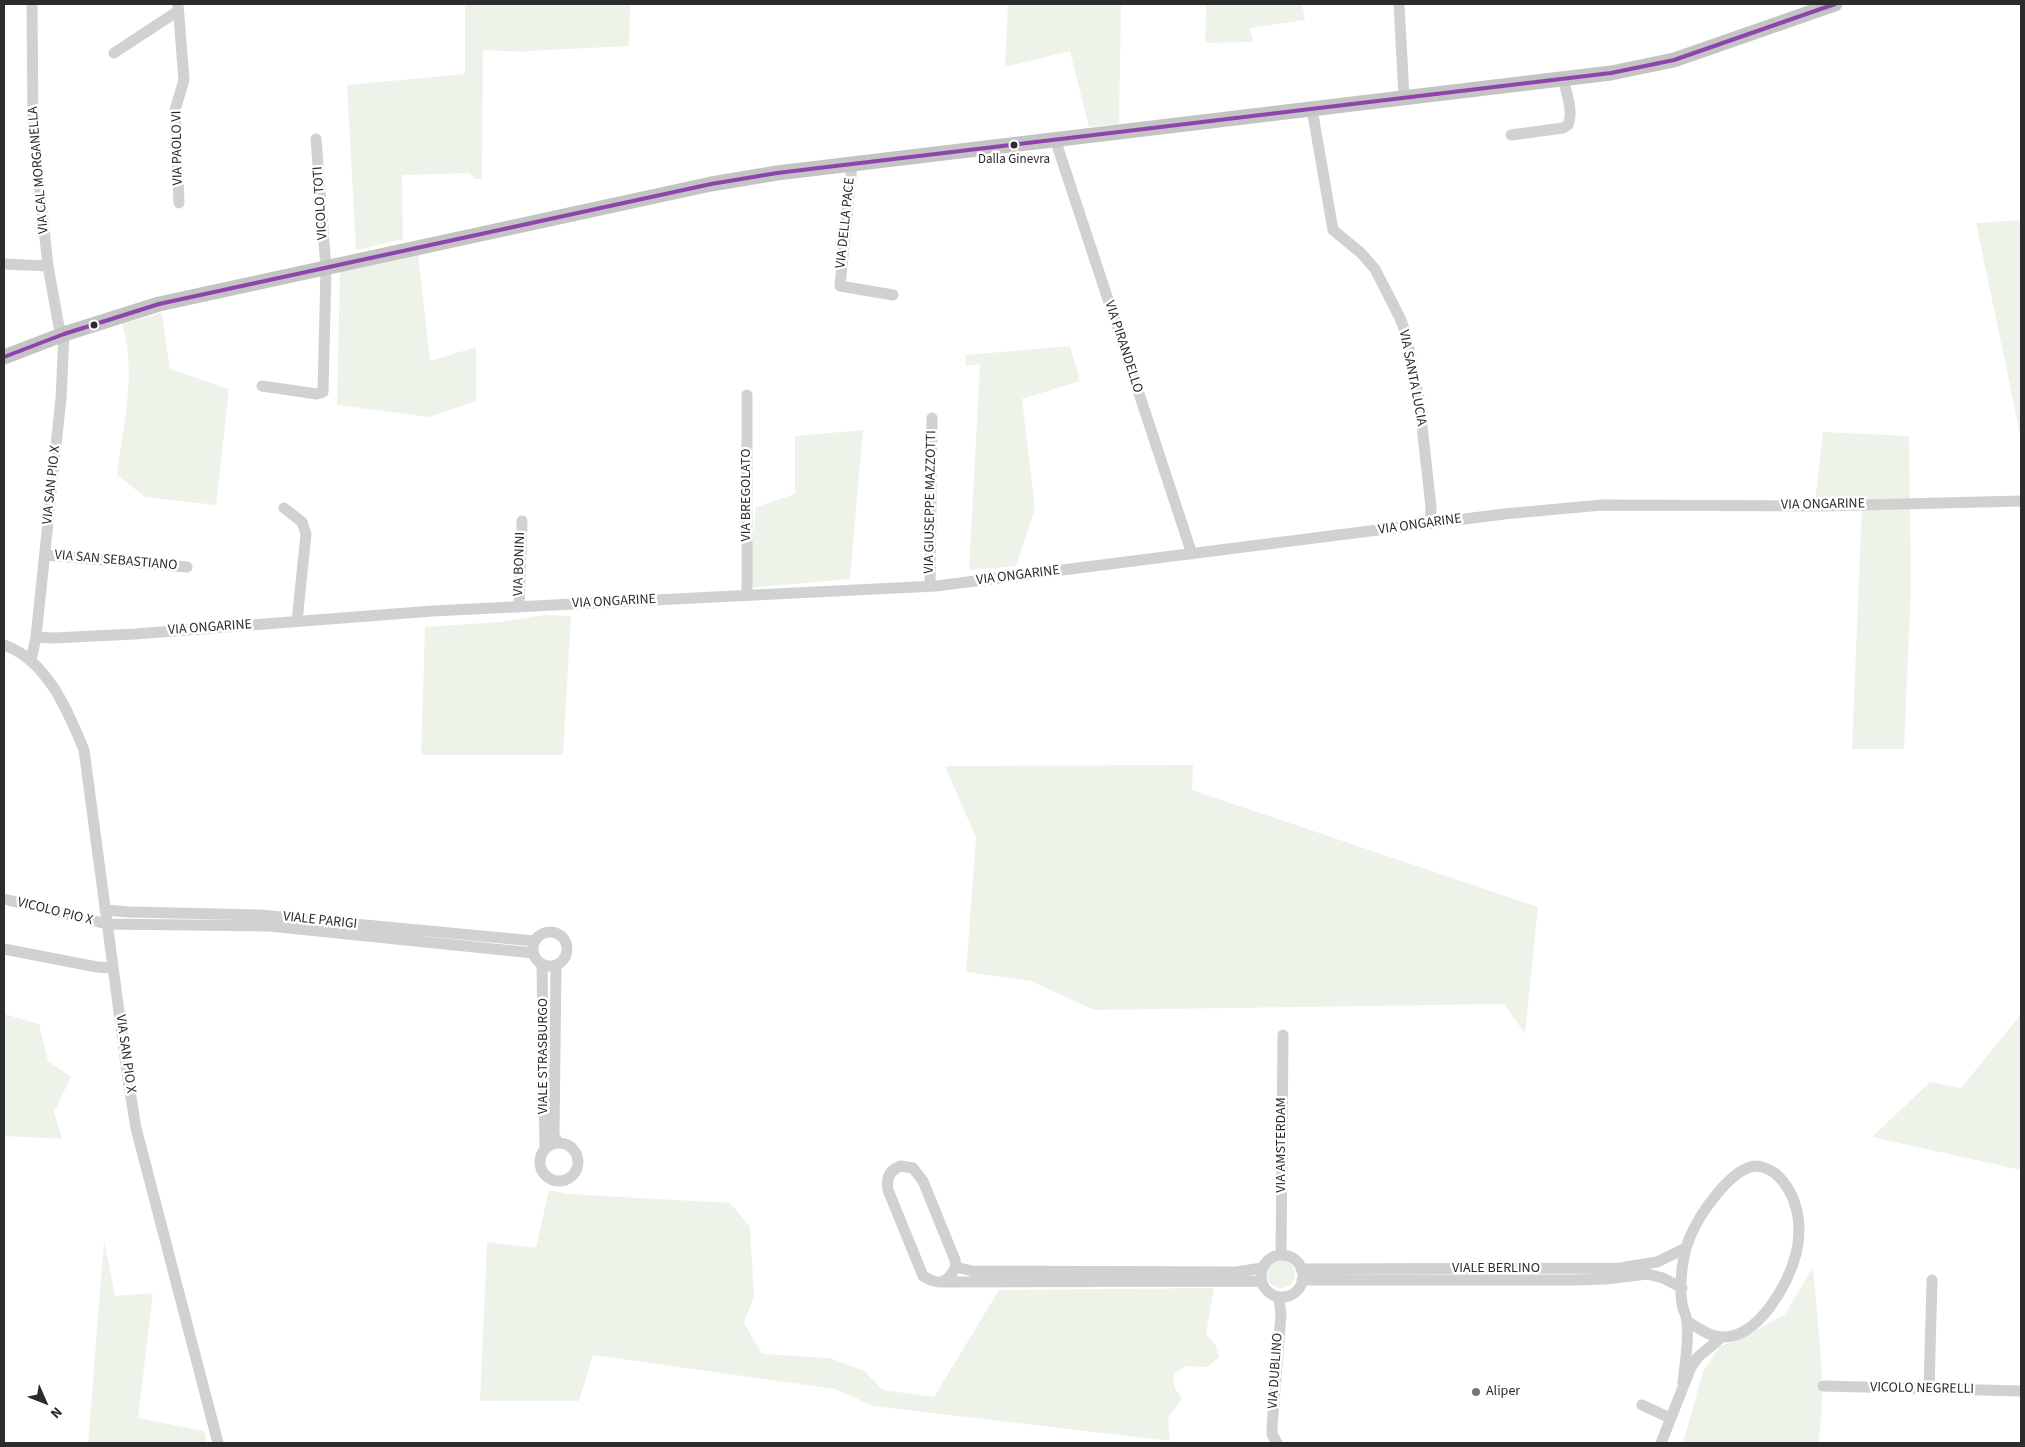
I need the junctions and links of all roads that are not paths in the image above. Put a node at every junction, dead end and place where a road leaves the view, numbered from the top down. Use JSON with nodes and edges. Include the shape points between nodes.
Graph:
{"nodes":[{"id":1,"x":32,"y":4,"type":"edge"},
{"id":2,"x":1399,"y":4,"type":"edge"},
{"id":3,"x":1834,"y":4,"type":"edge"},
{"id":4,"x":178,"y":8,"type":"edge"},
{"id":5,"x":114,"y":53,"type":"dead end"},
{"id":6,"x":1563,"y":78,"type":"junction"},
{"id":7,"x":1404,"y":97,"type":"junction"},
{"id":8,"x":1312,"y":108,"type":"junction"},
{"id":9,"x":1511,"y":135,"type":"dead end"},
{"id":10,"x":316,"y":139,"type":"dead end"},
{"id":11,"x":1058,"y":139,"type":"junction"},
{"id":12,"x":852,"y":165,"type":"junction"},
{"id":13,"x":179,"y":203,"type":"dead end"},
{"id":14,"x":4,"y":264,"type":"edge"},
{"id":15,"x":48,"y":266,"type":"junction"},
{"id":16,"x":326,"y":268,"type":"junction"},
{"id":17,"x":893,"y":295,"type":"dead end"},
{"id":18,"x":64,"y":334,"type":"junction"},
{"id":19,"x":4,"y":358,"type":"edge"},
{"id":20,"x":262,"y":386,"type":"dead end"},
{"id":21,"x":747,"y":395,"type":"dead end"},
{"id":22,"x":932,"y":418,"type":"dead end"},
{"id":23,"x":2021,"y":501,"type":"edge"},
{"id":24,"x":284,"y":508,"type":"dead end"},
{"id":25,"x":522,"y":520,"type":"dead end"},
{"id":26,"x":1430,"y":524,"type":"junction"},
{"id":27,"x":1192,"y":554,"type":"junction"},
{"id":28,"x":45,"y":555,"type":"junction"},
{"id":29,"x":187,"y":567,"type":"dead end"},
{"id":30,"x":930,"y":586,"type":"junction"},
{"id":31,"x":747,"y":595,"type":"junction"},
{"id":32,"x":519,"y":607,"type":"junction"},
{"id":33,"x":297,"y":621,"type":"junction"},
{"id":34,"x":36,"y":637,"type":"junction"},
{"id":35,"x":4,"y":644,"type":"edge"},
{"id":36,"x":31,"y":660,"type":"junction"},
{"id":37,"x":4,"y":899,"type":"edge"},
{"id":38,"x":106,"y":910,"type":"junction"},
{"id":39,"x":107,"y":924,"type":"junction"},
{"id":40,"x":534,"y":947,"type":"junction"},
{"id":41,"x":4,"y":949,"type":"edge"},
{"id":42,"x":542,"y":964,"type":"junction"},
{"id":43,"x":556,"y":965,"type":"junction"},
{"id":44,"x":113,"y":968,"type":"junction"},
{"id":45,"x":1283,"y":1035,"type":"dead end"},
{"id":46,"x":558,"y":1143,"type":"junction"},
{"id":47,"x":545,"y":1149,"type":"junction"},
{"id":48,"x":1686,"y":1248,"type":"junction"},
{"id":49,"x":1281,"y":1255,"type":"junction"},
{"id":50,"x":956,"y":1267,"type":"junction"},
{"id":51,"x":1262,"y":1268,"type":"junction"},
{"id":52,"x":1302,"y":1275,"type":"junction"},
{"id":53,"x":1932,"y":1280,"type":"dead end"},
{"id":54,"x":1261,"y":1281,"type":"junction"},
{"id":55,"x":944,"y":1282,"type":"junction"},
{"id":56,"x":1682,"y":1288,"type":"junction"},
{"id":57,"x":1279,"y":1297,"type":"junction"},
{"id":58,"x":1687,"y":1321,"type":"junction"},
{"id":59,"x":1722,"y":1337,"type":"junction"},
{"id":60,"x":1683,"y":1383,"type":"junction"},
{"id":61,"x":1823,"y":1386,"type":"dead end"},
{"id":62,"x":1929,"y":1389,"type":"junction"},
{"id":63,"x":2021,"y":1391,"type":"edge"},
{"id":64,"x":1642,"y":1405,"type":"dead end"},
{"id":65,"x":1670,"y":1418,"type":"junction"},
{"id":66,"x":218,"y":1443,"type":"edge"},
{"id":67,"x":1276,"y":1443,"type":"edge"},
{"id":68,"x":1660,"y":1443,"type":"edge"}],
"edges":[{"from":1,"to":15,"type":"street","name":"VIA CAL MORGANELLA","via":[[34,127]]},
{"from":2,"to":7,"type":"street"},
{"from":3,"to":6,"type":"main road","via":[[1674,60],[1611,73]]},
{"from":4,"to":5,"type":"street"},
{"from":4,"to":13,"type":"street","name":"VIA PAOLO VI","via":[[184,80],[175,110]]},
{"from":6,"to":7,"type":"main road"},
{"from":6,"to":9,"type":"street","via":[[1571,120],[1568,125]]},
{"from":7,"to":8,"type":"main road"},
{"from":8,"to":11,"type":"main road"},
{"from":8,"to":26,"type":"street","name":"VIA SANTA LUCIA","via":[[1332,230],[1375,269],[1406,334],[1419,399]]},
{"from":10,"to":16,"type":"street","name":"VICOLO TOTI"},
{"from":11,"to":12,"type":"main road"},
{"from":11,"to":27,"type":"street","name":"VIA PIRANDELLO"},
{"from":12,"to":16,"type":"main road","via":[[711,184]]},
{"from":12,"to":17,"type":"street","name":"VIA DELLA PACE","via":[[840,286]]},
{"from":14,"to":15,"type":"street"},
{"from":15,"to":18,"type":"street","name":"VIA CAL MORGANELLA","via":[[59,327]]},
{"from":16,"to":18,"type":"main road","via":[[159,304]]},
{"from":16,"to":20,"type":"street","name":"VICOLO TOTI","via":[[323,392]]},
{"from":18,"to":19,"type":"main road"},
{"from":18,"to":28,"type":"street","name":"VIA SAN PIO X"},
{"from":21,"to":31,"type":"street","name":"VIA BREGOLATO"},
{"from":22,"to":30,"type":"street","name":"VIA GIUSEPPE MAZZOTTI"},
{"from":23,"to":26,"type":"street","name":"VIA ONGARINE","via":[[1822,506],[1602,505]]},
{"from":24,"to":33,"type":"street","via":[[302,522],[306,534]]},
{"from":25,"to":32,"type":"street","name":"VIA BONINI"},
{"from":26,"to":27,"type":"street","name":"VIA ONGARINE"},
{"from":27,"to":30,"type":"street","name":"VIA ONGARINE"},
{"from":28,"to":29,"type":"street","name":"VIA SAN SEBASTIANO"},
{"from":28,"to":34,"type":"street","name":"VIA SAN PIO X"},
{"from":30,"to":31,"type":"street","name":"VIA ONGARINE"},
{"from":31,"to":32,"type":"street","name":"VIA ONGARINE"},
{"from":32,"to":33,"type":"street","name":"VIA ONGARINE"},
{"from":33,"to":34,"type":"street","name":"VIA ONGARINE","via":[[126,634]]},
{"from":34,"to":36,"type":"street"},
{"from":35,"to":36,"type":"street","name":"VIA SAN PIO X"},
{"from":36,"to":38,"type":"street","name":"VIA SAN PIO X","via":[[71,717],[84,750]]},
{"from":37,"to":39,"type":"street","name":"VICOLO PIO X"},
{"from":38,"to":39,"type":"street","name":"VIA SAN PIO X"},
{"from":38,"to":40,"type":"street","name":"VIALE PARIGI","via":[[260,915]]},
{"from":39,"to":40,"type":"street","name":"VIALE PARIGI","via":[[270,926]]},
{"from":39,"to":44,"type":"street","name":"VIA SAN PIO X"},
{"from":40,"to":42,"type":"street"},
{"from":40,"to":43,"type":"street","name":"VIALE PARIGI","via":[[541,934],[556,932],[564,939],[567,950]]},
{"from":41,"to":44,"type":"street"},
{"from":42,"to":43,"type":"street"},
{"from":42,"to":47,"type":"street","name":"VIALE STRASBURGO"},
{"from":43,"to":46,"type":"street","name":"VIALE STRASBURGO","via":[[554,1135]]},
{"from":44,"to":66,"type":"street","name":"VIA SAN PIO X","via":[[136,1128]]},
{"from":45,"to":49,"type":"street","name":"VIA AMSTERDAM"},
{"from":46,"to":47,"type":"street"},
{"from":46,"to":47,"type":"street","name":"VIALE STRASBURGO","via":[[569,1146],[576,1154],[576,1169],[569,1178],[557,1180],[545,1175],[540,1158]]},
{"from":48,"to":52,"type":"street","name":"VIALE BERLINO","via":[[1657,1262],[1620,1268]]},
{"from":48,"to":56,"type":"street"},
{"from":48,"to":59,"type":"street","via":[[1703,1210],[1739,1172],[1755,1166],[1770,1170],[1793,1195],[1799,1218],[1798,1244],[1784,1284],[1762,1317],[1742,1332]]},
{"from":49,"to":51,"type":"street","via":[[1270,1259]]},
{"from":49,"to":52,"type":"street","via":[[1294,1258]]},
{"from":50,"to":51,"type":"street","via":[[972,1272],[1236,1272]]},
{"from":50,"to":55,"type":"street"},
{"from":50,"to":55,"type":"street","via":[[923,1181],[913,1168],[895,1168],[886,1180],[888,1190],[920,1270],[930,1280]]},
{"from":51,"to":54,"type":"street"},
{"from":52,"to":56,"type":"street","name":"VIALE BERLINO","via":[[1573,1280],[1647,1274]]},
{"from":52,"to":57,"type":"street","via":[[1298,1288],[1292,1294]]},
{"from":53,"to":62,"type":"street"},
{"from":54,"to":55,"type":"street"},
{"from":54,"to":57,"type":"street","via":[[1268,1292]]},
{"from":56,"to":58,"type":"street","via":[[1682,1305]]},
{"from":57,"to":67,"type":"street","name":"VIA DUBLINO","via":[[1281,1315],[1272,1434]]},
{"from":58,"to":59,"type":"street","via":[[1707,1333]]},
{"from":58,"to":60,"type":"street"},
{"from":59,"to":60,"type":"street","via":[[1698,1357]]},
{"from":60,"to":65,"type":"street"},
{"from":61,"to":62,"type":"street","name":"VICOLO NEGRELLI"},
{"from":62,"to":63,"type":"street","name":"VICOLO NEGRELLI"},
{"from":64,"to":65,"type":"street"},
{"from":65,"to":68,"type":"street"}]}
